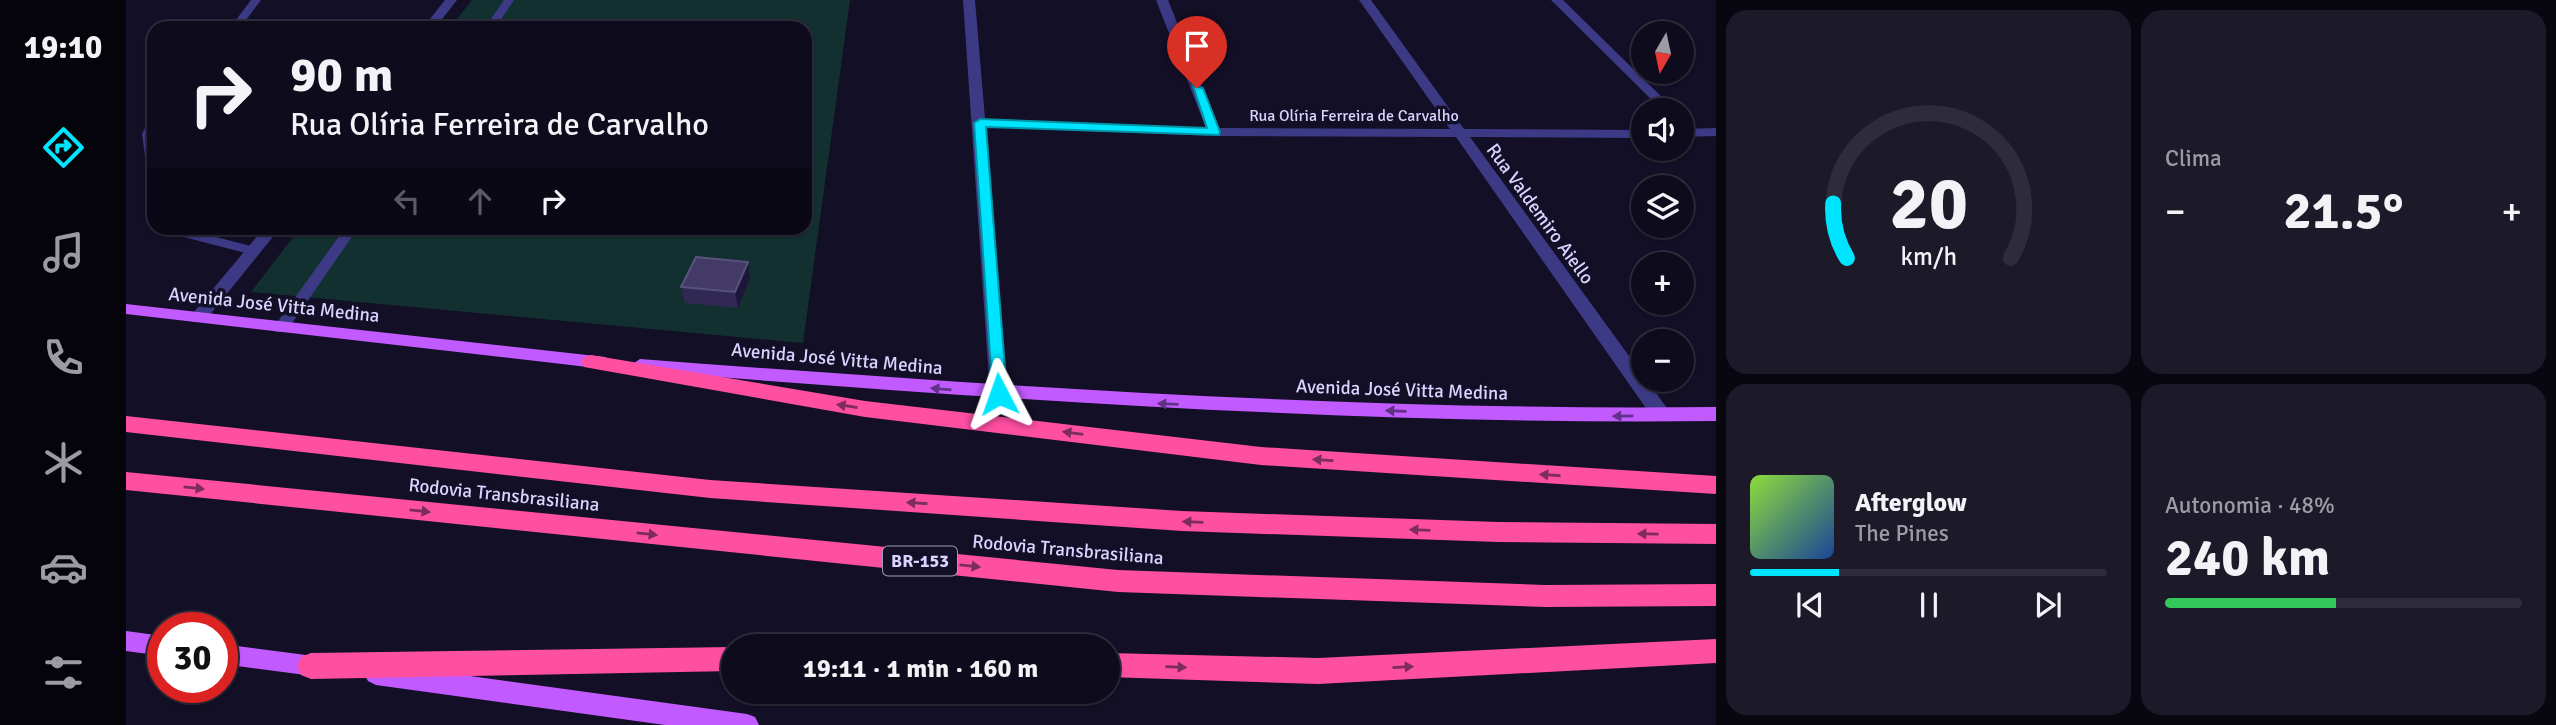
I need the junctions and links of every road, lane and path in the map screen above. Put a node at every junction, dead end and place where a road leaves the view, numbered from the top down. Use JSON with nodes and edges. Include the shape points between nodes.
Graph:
{"nodes":[{"id":1,"x":256,"y":0,"type":"edge"},
{"id":2,"x":451,"y":0,"type":"edge"},
{"id":3,"x":509,"y":0,"type":"edge"},
{"id":4,"x":969,"y":0,"type":"edge"},
{"id":5,"x":1162,"y":0,"type":"edge"},
{"id":6,"x":1365,"y":0,"type":"edge"},
{"id":7,"x":1557,"y":0,"type":"edge"},
{"id":8,"x":240,"y":21,"type":"edge"},
{"id":9,"x":434,"y":21,"type":"edge"},
{"id":10,"x":495,"y":21,"type":"edge"},
{"id":11,"x":1657,"y":98,"type":"edge"},
{"id":12,"x":980,"y":123,"type":"junction"},
{"id":13,"x":1694,"y":130,"type":"edge"},
{"id":14,"x":1214,"y":132,"type":"junction"},
{"id":15,"x":1716,"y":132,"type":"edge"},
{"id":16,"x":1459,"y":134,"type":"junction"},
{"id":17,"x":1631,"y":134,"type":"edge"},
{"id":18,"x":193,"y":235,"type":"edge"},
{"id":19,"x":266,"y":235,"type":"edge"},
{"id":20,"x":346,"y":235,"type":"edge"},
{"id":21,"x":253,"y":251,"type":"junction"},
{"id":22,"x":126,"y":309,"type":"edge"},
{"id":23,"x":198,"y":318,"type":"junction"},
{"id":24,"x":281,"y":328,"type":"junction"},
{"id":25,"x":591,"y":362,"type":"junction"},
{"id":26,"x":999,"y":394,"type":"junction"},
{"id":27,"x":1716,"y":414,"type":"edge"},
{"id":28,"x":1662,"y":416,"type":"junction"},
{"id":29,"x":126,"y":424,"type":"edge"},
{"id":30,"x":126,"y":481,"type":"edge"},
{"id":31,"x":1716,"y":485,"type":"edge"},
{"id":32,"x":1716,"y":534,"type":"edge"},
{"id":33,"x":1716,"y":595,"type":"edge"},
{"id":34,"x":126,"y":641,"type":"edge"},
{"id":35,"x":147,"y":644,"type":"edge"},
{"id":36,"x":1716,"y":651,"type":"edge"},
{"id":37,"x":238,"y":656,"type":"edge"},
{"id":38,"x":721,"y":659,"type":"edge"},
{"id":39,"x":1120,"y":665,"type":"edge"},
{"id":40,"x":311,"y":666,"type":"junction"},
{"id":41,"x":747,"y":725,"type":"edge"}],
"edges":[{"from":1,"to":8,"type":"lane"},
{"from":2,"to":9,"type":"street"},
{"from":3,"to":10,"type":"lane"},
{"from":4,"to":12,"type":"street"},
{"from":5,"to":14,"type":"street"},
{"from":6,"to":16,"type":"street","name":"Rua Valdemiro Aiello"},
{"from":7,"to":11,"type":"street"},
{"from":12,"to":14,"type":"street","name":"Rua Olíria Ferreira de Carvalho"},
{"from":12,"to":26,"type":"street"},
{"from":13,"to":15,"type":"street"},
{"from":14,"to":16,"type":"street","name":"Rua Olíria Ferreira de Carvalho"},
{"from":16,"to":17,"type":"street","name":"Rua Olíria Ferreira de Carvalho"},
{"from":16,"to":28,"type":"street","name":"Rua Valdemiro Aiello"},
{"from":18,"to":21,"type":"lane"},
{"from":19,"to":21,"type":"street"},
{"from":20,"to":24,"type":"lane"},
{"from":21,"to":23,"type":"street"},
{"from":22,"to":23,"type":"main road","name":"Avenida José Vitta Medina"},
{"from":23,"to":24,"type":"main road","name":"Avenida José Vitta Medina"},
{"from":24,"to":25,"type":"main road","name":"Avenida José Vitta Medina"},
{"from":26,"to":25,"type":"main road","name":"Avenida José Vitta Medina","one_way":true},
{"from":31,"to":25,"type":"highway","one_way":true,"via":[[1261,456],[865,409]]},
{"from":28,"to":26,"type":"main road","name":"Avenida José Vitta Medina","one_way":true,"via":[[1193,404]]},
{"from":27,"to":28,"type":"main road","name":"Avenida José Vitta Medina"},
{"from":32,"to":29,"type":"highway","name":"Rodovia Transbrasiliana","one_way":true,"via":[[1182,521],[724,490]]},
{"from":30,"to":33,"type":"highway","name":"Rodovia Transbrasiliana","number":"BR-153","one_way":true,"via":[[1118,581],[1545,596]]},
{"from":34,"to":35,"type":"main road"},
{"from":39,"to":36,"type":"highway","one_way":true,"via":[[1318,671]]},
{"from":37,"to":40,"type":"main road"},
{"from":38,"to":40,"type":"highway"},
{"from":40,"to":41,"type":"main road"}]}
